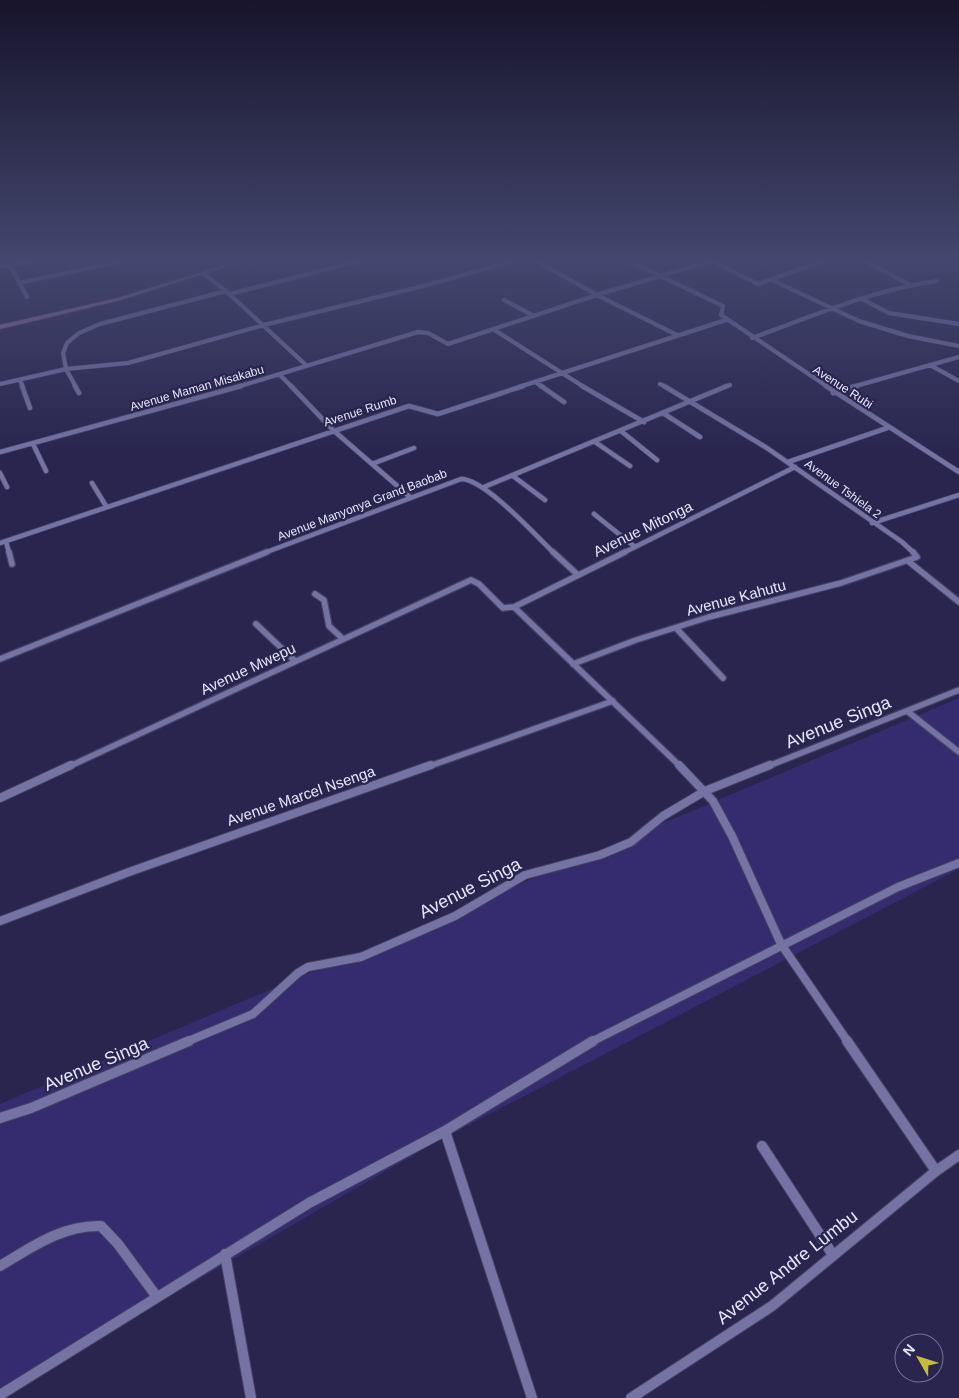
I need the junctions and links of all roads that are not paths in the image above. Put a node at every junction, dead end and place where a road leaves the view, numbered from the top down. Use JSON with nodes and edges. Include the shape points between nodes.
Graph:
{"nodes":[{"id":1,"x":107,"y":324,"type":"edge"},
{"id":2,"x":267,"y":324,"type":"edge"},
{"id":3,"x":508,"y":324,"type":"edge"},
{"id":4,"x":655,"y":324,"type":"edge"},
{"id":5,"x":712,"y":324,"type":"edge"},
{"id":6,"x":732,"y":324,"type":"edge"},
{"id":7,"x":792,"y":324,"type":"edge"},
{"id":8,"x":868,"y":324,"type":"edge"},
{"id":9,"x":264,"y":325,"type":"junction"},
{"id":10,"x":493,"y":329,"type":"junction"},
{"id":11,"x":677,"y":335,"type":"junction"},
{"id":12,"x":752,"y":338,"type":"junction"},
{"id":13,"x":959,"y":346,"type":"edge"},
{"id":14,"x":958,"y":358,"type":"edge"},
{"id":15,"x":930,"y":365,"type":"junction"},
{"id":16,"x":307,"y":366,"type":"junction"},
{"id":17,"x":66,"y":369,"type":"junction"},
{"id":18,"x":562,"y":374,"type":"junction"},
{"id":19,"x":280,"y":375,"type":"junction"},
{"id":20,"x":20,"y":380,"type":"junction"},
{"id":21,"x":535,"y":382,"type":"junction"},
{"id":22,"x":959,"y":382,"type":"edge"},
{"id":23,"x":0,"y":384,"type":"edge"},
{"id":24,"x":660,"y":384,"type":"dead end"},
{"id":25,"x":730,"y":385,"type":"dead end"},
{"id":26,"x":79,"y":393,"type":"dead end"},
{"id":27,"x":833,"y":393,"type":"junction"},
{"id":28,"x":692,"y":401,"type":"junction"},
{"id":29,"x":564,"y":402,"type":"dead end"},
{"id":30,"x":30,"y":408,"type":"dead end"},
{"id":31,"x":663,"y":413,"type":"junction"},
{"id":32,"x":644,"y":422,"type":"junction"},
{"id":33,"x":888,"y":428,"type":"junction"},
{"id":34,"x":333,"y":430,"type":"junction"},
{"id":35,"x":621,"y":431,"type":"junction"},
{"id":36,"x":700,"y":437,"type":"dead end"},
{"id":37,"x":596,"y":442,"type":"junction"},
{"id":38,"x":33,"y":444,"type":"junction"},
{"id":39,"x":414,"y":448,"type":"dead end"},
{"id":40,"x":0,"y":452,"type":"edge"},
{"id":41,"x":657,"y":460,"type":"dead end"},
{"id":42,"x":788,"y":462,"type":"junction"},
{"id":43,"x":372,"y":464,"type":"junction"},
{"id":44,"x":630,"y":466,"type":"dead end"},
{"id":45,"x":795,"y":467,"type":"junction"},
{"id":46,"x":46,"y":471,"type":"dead end"},
{"id":47,"x":959,"y":472,"type":"edge"},
{"id":48,"x":0,"y":473,"type":"edge"},
{"id":49,"x":513,"y":476,"type":"junction"},
{"id":50,"x":92,"y":483,"type":"dead end"},
{"id":51,"x":7,"y":487,"type":"dead end"},
{"id":52,"x":484,"y":487,"type":"junction"},
{"id":53,"x":959,"y":495,"type":"edge"},
{"id":54,"x":410,"y":497,"type":"junction"},
{"id":55,"x":546,"y":500,"type":"dead end"},
{"id":56,"x":106,"y":506,"type":"junction"},
{"id":57,"x":594,"y":514,"type":"dead end"},
{"id":58,"x":872,"y":523,"type":"junction"},
{"id":59,"x":6,"y":541,"type":"junction"},
{"id":60,"x":0,"y":543,"type":"edge"},
{"id":61,"x":635,"y":547,"type":"junction"},
{"id":62,"x":908,"y":561,"type":"junction"},
{"id":63,"x":12,"y":564,"type":"dead end"},
{"id":64,"x":578,"y":575,"type":"junction"},
{"id":65,"x":315,"y":594,"type":"dead end"},
{"id":66,"x":959,"y":602,"type":"edge"},
{"id":67,"x":501,"y":606,"type":"joint"},
{"id":68,"x":514,"y":607,"type":"junction"},
{"id":69,"x":256,"y":624,"type":"dead end"},
{"id":70,"x":676,"y":628,"type":"junction"},
{"id":71,"x":343,"y":639,"type":"junction"},
{"id":72,"x":0,"y":659,"type":"edge"},
{"id":73,"x":295,"y":661,"type":"junction"},
{"id":74,"x":573,"y":664,"type":"junction"},
{"id":75,"x":723,"y":678,"type":"dead end"},
{"id":76,"x":959,"y":690,"type":"edge"},
{"id":77,"x":613,"y":701,"type":"junction"},
{"id":78,"x":907,"y":711,"type":"junction"},
{"id":79,"x":959,"y":752,"type":"edge"},
{"id":80,"x":705,"y":791,"type":"junction"},
{"id":81,"x":0,"y":798,"type":"edge"},
{"id":82,"x":959,"y":863,"type":"edge"},
{"id":83,"x":0,"y":921,"type":"edge"},
{"id":84,"x":781,"y":944,"type":"junction"},
{"id":85,"x":0,"y":1118,"type":"edge"},
{"id":86,"x":445,"y":1131,"type":"junction"},
{"id":87,"x":762,"y":1146,"type":"dead end"},
{"id":88,"x":959,"y":1155,"type":"edge"},
{"id":89,"x":936,"y":1171,"type":"junction"},
{"id":90,"x":225,"y":1254,"type":"junction"},
{"id":91,"x":833,"y":1255,"type":"junction"},
{"id":92,"x":0,"y":1266,"type":"edge"},
{"id":93,"x":157,"y":1297,"type":"junction"},
{"id":94,"x":0,"y":1395,"type":"edge"},
{"id":95,"x":251,"y":1398,"type":"edge"},
{"id":96,"x":532,"y":1398,"type":"edge"},
{"id":97,"x":632,"y":1398,"type":"edge"}],
"edges":[{"from":1,"to":17,"type":"street","via":[[85,330],[65,346]]},
{"from":2,"to":9,"type":"street"},
{"from":3,"to":10,"type":"street","name":"Avenue Maman Misakabu"},
{"from":4,"to":11,"type":"street"},
{"from":5,"to":11,"type":"street","name":"Avenue Rumb"},
{"from":6,"to":12,"type":"street","name":"Avenue Rubi"},
{"from":7,"to":12,"type":"street"},
{"from":8,"to":13,"type":"street"},
{"from":9,"to":16,"type":"street"},
{"from":9,"to":17,"type":"street","via":[[128,363]]},
{"from":10,"to":16,"type":"street","name":"Avenue Maman Misakabu","via":[[447,344],[428,333],[418,332]]},
{"from":10,"to":18,"type":"street"},
{"from":11,"to":18,"type":"street","name":"Avenue Rumb"},
{"from":12,"to":27,"type":"street","name":"Avenue Rubi"},
{"from":14,"to":15,"type":"street"},
{"from":15,"to":22,"type":"street"},
{"from":15,"to":27,"type":"street"},
{"from":16,"to":19,"type":"street","name":"Avenue Maman Misakabu"},
{"from":17,"to":20,"type":"street"},
{"from":17,"to":26,"type":"street"},
{"from":18,"to":21,"type":"street","name":"Avenue Rumb"},
{"from":18,"to":32,"type":"street"},
{"from":19,"to":34,"type":"street"},
{"from":19,"to":38,"type":"street","name":"Avenue Maman Misakabu"},
{"from":20,"to":23,"type":"street"},
{"from":20,"to":30,"type":"street"},
{"from":21,"to":29,"type":"street"},
{"from":21,"to":34,"type":"street","name":"Avenue Rumb","via":[[436,414],[412,405]]},
{"from":24,"to":28,"type":"street","name":"Avenue Tshiela 2"},
{"from":25,"to":28,"type":"street"},
{"from":27,"to":33,"type":"street","name":"Avenue Rubi"},
{"from":28,"to":31,"type":"street"},
{"from":28,"to":42,"type":"street","name":"Avenue Tshiela 2"},
{"from":31,"to":32,"type":"street"},
{"from":31,"to":36,"type":"street"},
{"from":32,"to":35,"type":"street"},
{"from":33,"to":42,"type":"street"},
{"from":33,"to":47,"type":"street","name":"Avenue Rubi"},
{"from":34,"to":43,"type":"street"},
{"from":34,"to":56,"type":"street","name":"Avenue Rumb"},
{"from":35,"to":37,"type":"street"},
{"from":35,"to":41,"type":"street"},
{"from":37,"to":44,"type":"street"},
{"from":37,"to":49,"type":"street"},
{"from":38,"to":40,"type":"street","name":"Avenue Maman Misakabu"},
{"from":38,"to":46,"type":"street"},
{"from":39,"to":43,"type":"street"},
{"from":42,"to":45,"type":"street","name":"Avenue Tshiela 2"},
{"from":43,"to":54,"type":"street"},
{"from":45,"to":58,"type":"street","name":"Avenue Tshiela 2"},
{"from":45,"to":61,"type":"street","name":"Avenue Mitonga"},
{"from":48,"to":51,"type":"street"},
{"from":49,"to":52,"type":"street"},
{"from":49,"to":55,"type":"street"},
{"from":50,"to":56,"type":"street"},
{"from":52,"to":54,"type":"street","name":"Avenue Manyonya Grand Baobab","via":[[470,479],[461,479]]},
{"from":52,"to":64,"type":"street"},
{"from":53,"to":58,"type":"street"},
{"from":54,"to":72,"type":"street","name":"Avenue Manyonya Grand Baobab"},
{"from":56,"to":59,"type":"street","name":"Avenue Rumb"},
{"from":57,"to":61,"type":"street"},
{"from":58,"to":62,"type":"street","name":"Avenue Tshiela 2","via":[[916,556]]},
{"from":59,"to":60,"type":"street","name":"Avenue Rumb"},
{"from":59,"to":63,"type":"street"},
{"from":61,"to":64,"type":"street","name":"Avenue Mitonga"},
{"from":62,"to":66,"type":"street"},
{"from":62,"to":70,"type":"street","name":"Avenue Kahutu","via":[[841,583]]},
{"from":64,"to":68,"type":"street","name":"Avenue Mitonga"},
{"from":65,"to":71,"type":"street","via":[[324,600],[329,626]]},
{"from":67,"to":68,"type":"street","via":[[507,609]]},
{"from":67,"to":71,"type":"street","name":"Avenue Mwepu","via":[[471,580]]},
{"from":68,"to":74,"type":"street"},
{"from":69,"to":73,"type":"street"},
{"from":70,"to":74,"type":"street","name":"Avenue Kahutu"},
{"from":70,"to":75,"type":"street"},
{"from":71,"to":73,"type":"street","name":"Avenue Mwepu"},
{"from":73,"to":81,"type":"street","name":"Avenue Mwepu"},
{"from":74,"to":77,"type":"street"},
{"from":76,"to":78,"type":"street","name":"Avenue Singa"},
{"from":77,"to":80,"type":"street"},
{"from":77,"to":83,"type":"street","name":"Avenue Marcel Nsenga","via":[[129,872]]},
{"from":78,"to":79,"type":"street"},
{"from":78,"to":80,"type":"street","name":"Avenue Singa"},
{"from":80,"to":84,"type":"street","via":[[732,836]]},
{"from":80,"to":85,"type":"street","name":"Avenue Singa","via":[[663,816],[631,842],[600,855],[525,876],[470,908],[361,958],[308,967],[253,1014],[31,1108]]},
{"from":82,"to":84,"type":"street","via":[[898,887]]},
{"from":84,"to":86,"type":"street","via":[[608,1032]]},
{"from":84,"to":89,"type":"street"},
{"from":86,"to":90,"type":"street","via":[[309,1203]]},
{"from":86,"to":96,"type":"street"},
{"from":87,"to":91,"type":"street"},
{"from":88,"to":89,"type":"street","name":"Avenue Andre Lumbu"},
{"from":89,"to":91,"type":"street","name":"Avenue Andre Lumbu"},
{"from":90,"to":93,"type":"street"},
{"from":90,"to":95,"type":"street"},
{"from":91,"to":97,"type":"street","name":"Avenue Andre Lumbu","via":[[772,1306]]},
{"from":92,"to":93,"type":"street","via":[[69,1228],[89,1224],[101,1226]]},
{"from":93,"to":94,"type":"street"}]}
